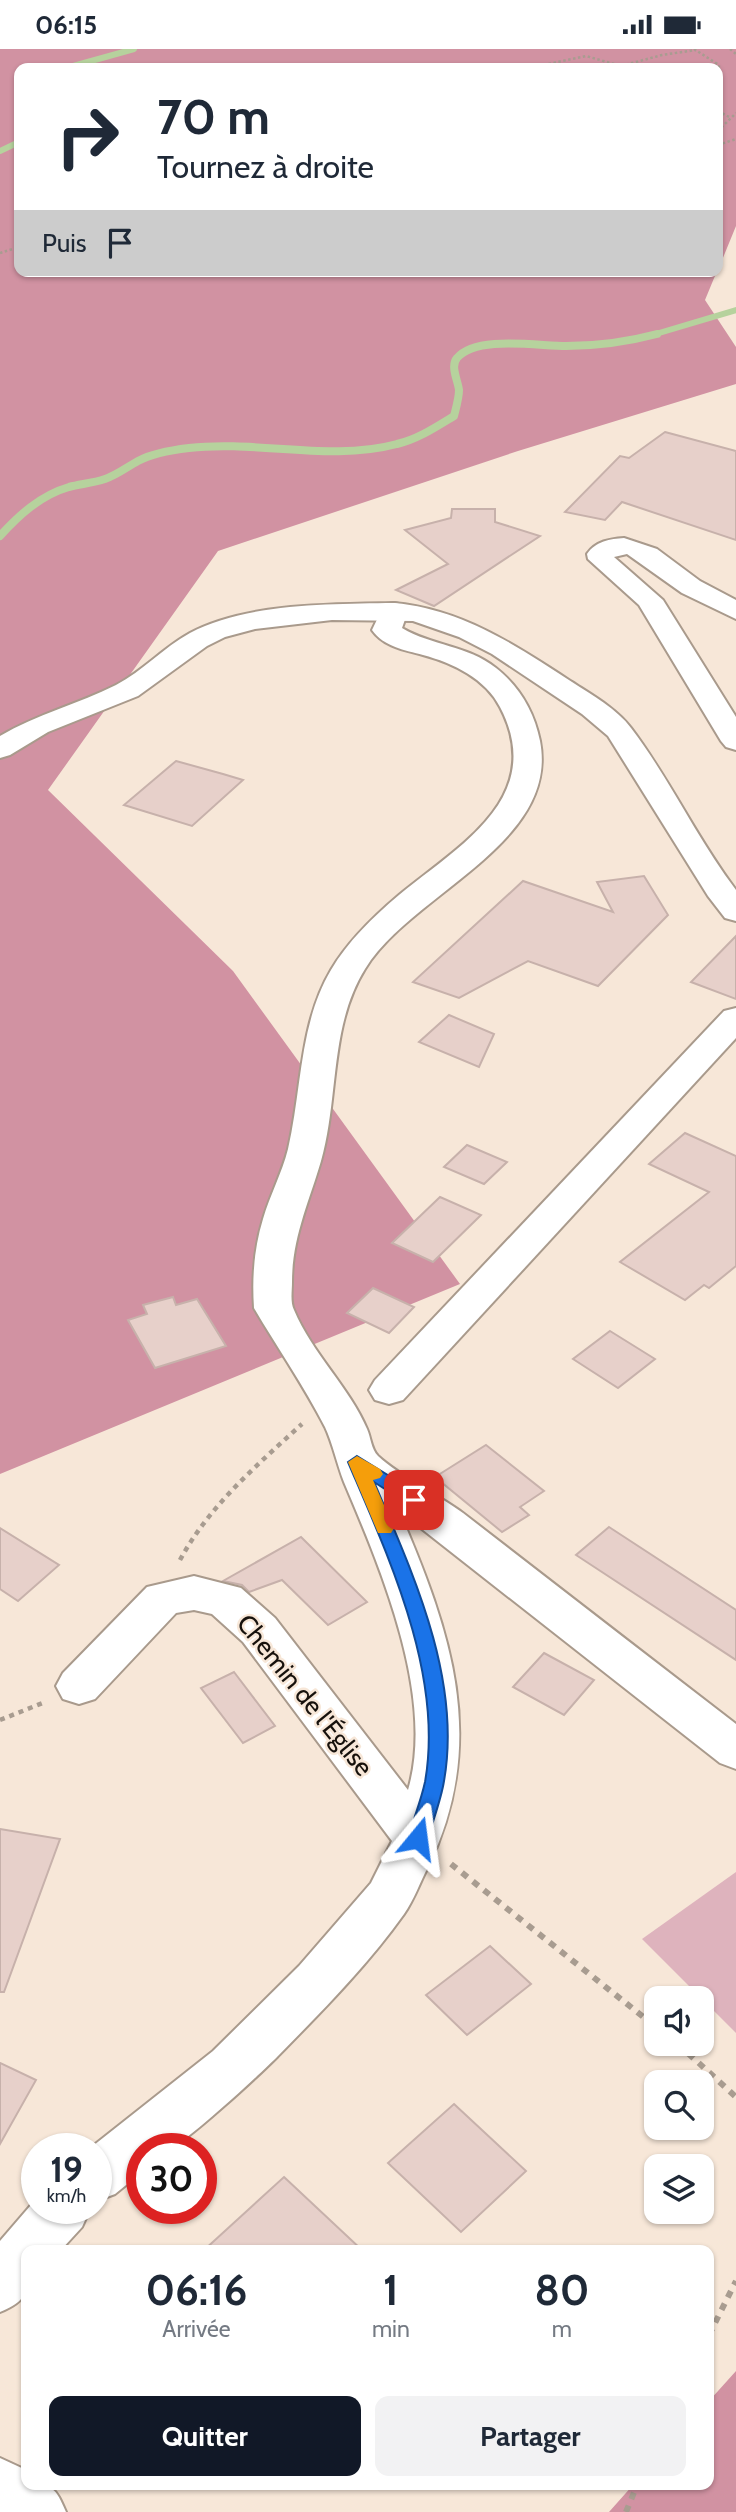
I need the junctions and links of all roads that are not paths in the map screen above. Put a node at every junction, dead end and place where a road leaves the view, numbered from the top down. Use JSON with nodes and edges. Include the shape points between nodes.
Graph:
{"nodes":[{"id":1,"x":394,"y":611,"type":"junction"},
{"id":2,"x":736,"y":611,"type":"edge"},
{"id":3,"x":736,"y":741,"type":"edge"},
{"id":4,"x":0,"y":749,"type":"edge"},
{"id":5,"x":736,"y":911,"type":"edge"},
{"id":6,"x":736,"y":1018,"type":"edge"},
{"id":7,"x":389,"y":1390,"type":"dead end"},
{"id":8,"x":357,"y":1462,"type":"junction"},
{"id":9,"x":79,"y":1686,"type":"dead end"},
{"id":10,"x":736,"y":1750,"type":"edge"},
{"id":11,"x":418,"y":1838,"type":"junction"},
{"id":12,"x":112,"y":2163,"type":"edge"},
{"id":13,"x":49,"y":2224,"type":"edge"},
{"id":14,"x":30,"y":2245,"type":"edge"},
{"id":15,"x":21,"y":2256,"type":"edge"},
{"id":16,"x":0,"y":2285,"type":"edge"},
{"id":17,"x":0,"y":2487,"type":"edge"},
{"id":18,"x":36,"y":2512,"type":"edge"}],
"edges":[{"from":1,"to":4,"type":"street","via":[[273,618],[215,631],[128,690],[38,726]]},
{"from":1,"to":5,"type":"street","via":[[417,613],[502,648],[619,731]]},
{"from":1,"to":8,"type":"street","via":[[386,630],[400,642],[466,659],[493,677],[513,703],[526,739],[528,762],[525,786],[498,829],[477,852],[410,902],[375,935],[348,969],[329,1006],[306,1150],[281,1220],[271,1284],[273,1308],[330,1399]]},
{"from":2,"to":3,"type":"street","via":[[689,586],[637,548],[620,545],[600,554],[650,600]]},
{"from":6,"to":7,"type":"street"},
{"from":8,"to":10,"type":"street","via":[[433,1513]]},
{"from":8,"to":11,"type":"street","via":[[402,1569],[431,1668],[438,1735],[434,1782]]},
{"from":9,"to":11,"type":"street","name":"Chemin de l'Église","via":[[163,1599],[194,1593],[225,1600],[259,1630]]},
{"from":11,"to":12,"type":"street","via":[[388,1898],[317,1982],[231,2068]]},
{"from":13,"to":14,"type":"street"},
{"from":15,"to":16,"type":"street"},
{"from":17,"to":18,"type":"street"}]}
